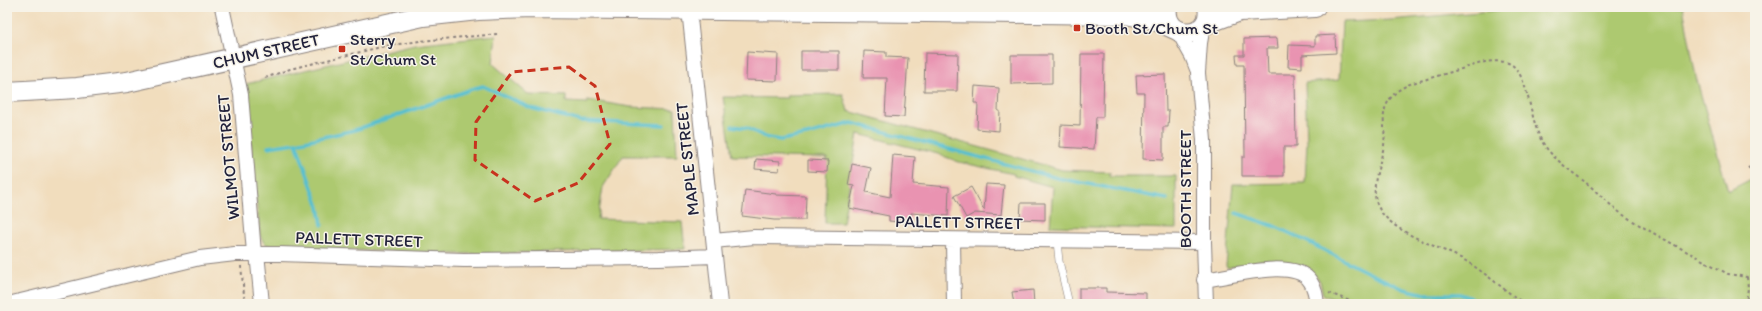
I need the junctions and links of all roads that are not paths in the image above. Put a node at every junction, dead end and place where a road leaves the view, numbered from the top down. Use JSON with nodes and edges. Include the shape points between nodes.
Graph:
{"nodes":[{"id":1,"x":222,"y":7,"type":"edge"},
{"id":2,"x":1150,"y":7,"type":"edge"},
{"id":3,"x":1168,"y":7,"type":"edge"},
{"id":4,"x":1315,"y":7,"type":"edge"},
{"id":5,"x":698,"y":9,"type":"edge"},
{"id":6,"x":1234,"y":9,"type":"edge"},
{"id":7,"x":1009,"y":10,"type":"edge"},
{"id":8,"x":1125,"y":14,"type":"junction"},
{"id":9,"x":1205,"y":19,"type":"edge"},
{"id":10,"x":1176,"y":30,"type":"junction"},
{"id":11,"x":234,"y":58,"type":"junction"},
{"id":12,"x":1198,"y":73,"type":"junction"},
{"id":13,"x":7,"y":92,"type":"edge"},
{"id":14,"x":954,"y":240,"type":"junction"},
{"id":15,"x":714,"y":241,"type":"junction"},
{"id":16,"x":1057,"y":241,"type":"junction"},
{"id":17,"x":1204,"y":242,"type":"junction"},
{"id":18,"x":256,"y":253,"type":"junction"},
{"id":19,"x":715,"y":256,"type":"junction"},
{"id":20,"x":1204,"y":280,"type":"junction"},
{"id":21,"x":8,"y":304,"type":"edge"},
{"id":22,"x":262,"y":304,"type":"edge"},
{"id":23,"x":720,"y":304,"type":"edge"},
{"id":24,"x":954,"y":304,"type":"edge"},
{"id":25,"x":1070,"y":304,"type":"edge"},
{"id":26,"x":1206,"y":304,"type":"edge"},
{"id":27,"x":1317,"y":304,"type":"edge"}],
"edges":[{"from":1,"to":11,"type":"street","name":"WILMOT STREET"},
{"from":2,"to":8,"type":"street","name":"CHUM STREET"},
{"from":3,"to":10,"type":"street","via":[[1168,18]]},
{"from":4,"to":6,"type":"street"},
{"from":5,"to":7,"type":"street","name":"CHUM STREET"},
{"from":5,"to":11,"type":"street","name":"CHUM STREET","via":[[510,8],[450,12]]},
{"from":5,"to":15,"type":"street","name":"MAPLE STREET"},
{"from":6,"to":9,"type":"street"},
{"from":7,"to":8,"type":"street","name":"CHUM STREET"},
{"from":8,"to":10,"type":"street","name":"CHUM STREET","via":[[1164,23]]},
{"from":9,"to":10,"type":"street","via":[[1196,32]]},
{"from":9,"to":12,"type":"street","name":"BOOTH STREET"},
{"from":10,"to":12,"type":"street","name":"BOOTH STREET","via":[[1192,56]]},
{"from":11,"to":13,"type":"street","name":"CHUM STREET","via":[[102,86]]},
{"from":11,"to":18,"type":"street","name":"WILMOT STREET","via":[[241,95]]},
{"from":12,"to":17,"type":"street","name":"BOOTH STREET","via":[[1204,140]]},
{"from":14,"to":15,"type":"street","name":"PALLETT STREET","via":[[754,237]]},
{"from":14,"to":16,"type":"street","name":"PALLETT STREET"},
{"from":14,"to":24,"type":"street"},
{"from":15,"to":19,"type":"street","name":"MAPLE STREET"},
{"from":16,"to":17,"type":"street","name":"PALLETT STREET"},
{"from":16,"to":25,"type":"lane","via":[[1059,261]]},
{"from":17,"to":20,"type":"street","name":"BOOTH STREET"},
{"from":18,"to":19,"type":"street","name":"PALLETT STREET","via":[[464,260]]},
{"from":18,"to":21,"type":"street","name":"PALLETT STREET","via":[[200,258]]},
{"from":18,"to":22,"type":"street","name":"WILMOT STREET"},
{"from":19,"to":23,"type":"street","name":"MAPLE STREET"},
{"from":20,"to":26,"type":"street","name":"BOOTH STREET"},
{"from":20,"to":27,"type":"street","via":[[1287,269],[1300,272],[1310,279]]}]}
